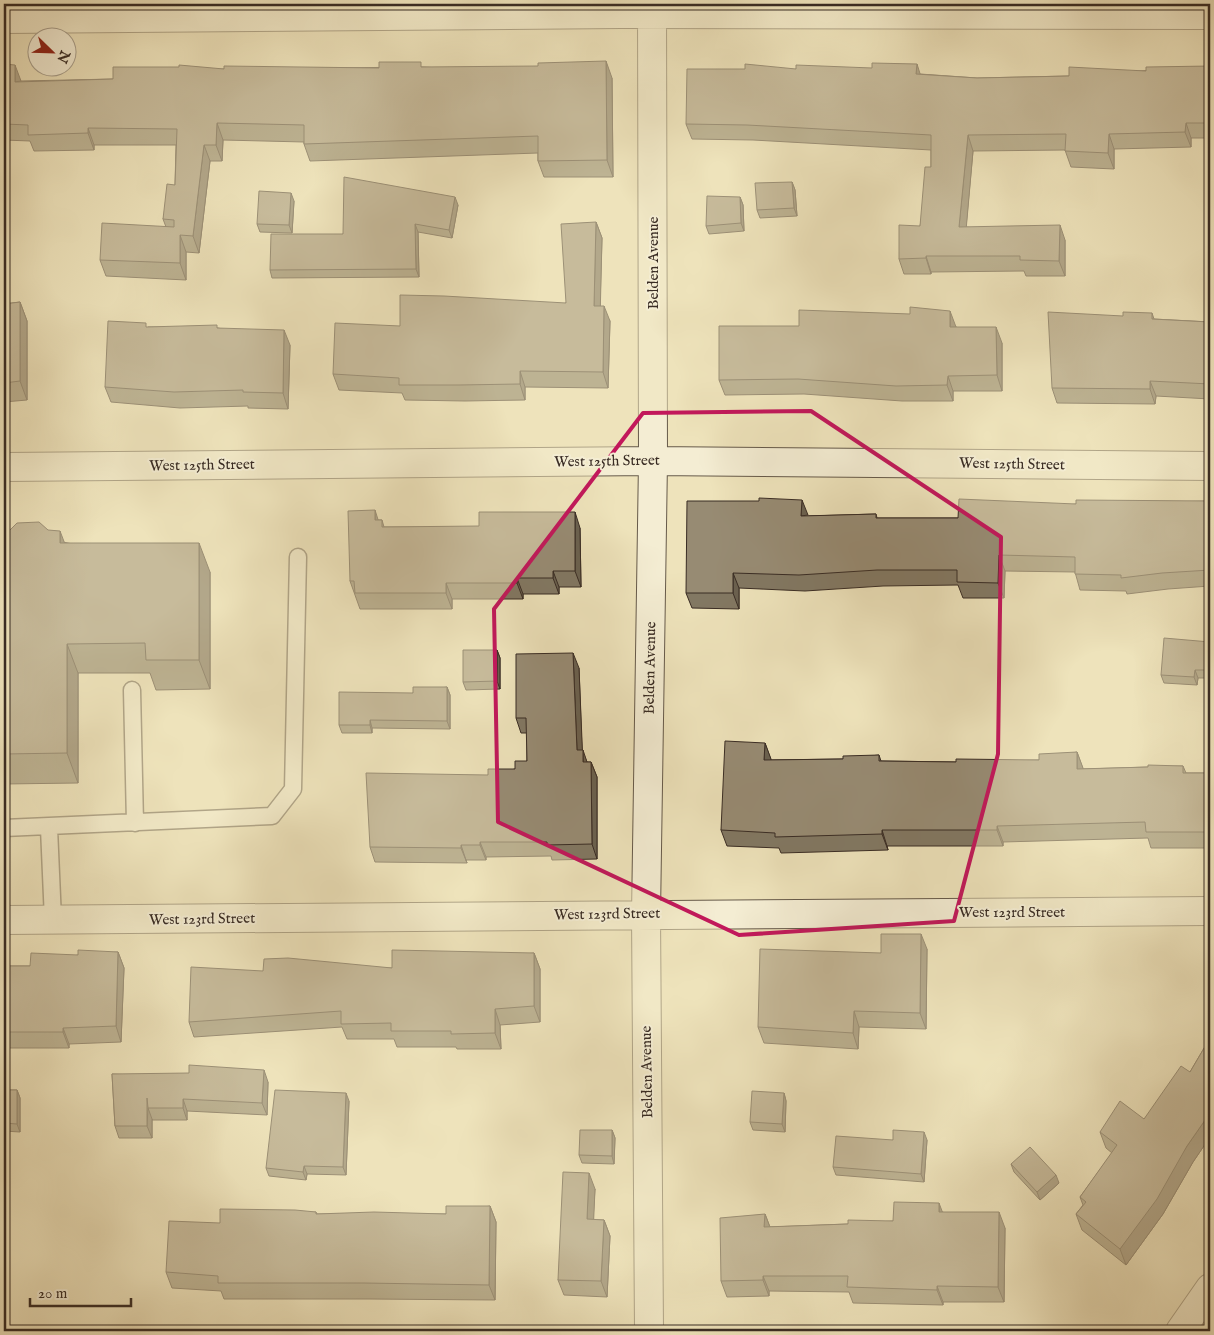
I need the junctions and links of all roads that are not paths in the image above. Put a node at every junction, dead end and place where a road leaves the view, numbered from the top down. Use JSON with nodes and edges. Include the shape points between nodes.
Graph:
{"nodes":[{"id":1,"x":653,"y":9,"type":"edge"},
{"id":2,"x":1210,"y":15,"type":"edge"},
{"id":3,"x":4,"y":19,"type":"edge"},
{"id":4,"x":653,"y":461,"type":"junction"},
{"id":5,"x":1210,"y":466,"type":"edge"},
{"id":6,"x":4,"y":467,"type":"edge"},
{"id":7,"x":298,"y":557,"type":"dead end"},
{"id":8,"x":132,"y":690,"type":"dead end"},
{"id":9,"x":135,"y":823,"type":"junction"},
{"id":10,"x":4,"y":828,"type":"edge"},
{"id":11,"x":49,"y":828,"type":"junction"},
{"id":12,"x":1210,"y":911,"type":"edge"},
{"id":13,"x":646,"y":914,"type":"junction"},
{"id":14,"x":4,"y":920,"type":"edge"},
{"id":15,"x":53,"y":920,"type":"junction"},
{"id":16,"x":1210,"y":1288,"type":"edge"},
{"id":17,"x":650,"y":1331,"type":"edge"},
{"id":18,"x":1180,"y":1331,"type":"edge"}],
"edges":[{"from":1,"to":2,"type":"street"},
{"from":1,"to":3,"type":"street"},
{"from":1,"to":4,"type":"street","name":"Belden Avenue"},
{"from":4,"to":5,"type":"street","name":"West 125th Street"},
{"from":4,"to":6,"type":"street","name":"West 125th Street"},
{"from":4,"to":13,"type":"street","name":"Belden Avenue"},
{"from":7,"to":9,"type":"lane","via":[[293,789],[272,816]]},
{"from":8,"to":9,"type":"lane"},
{"from":9,"to":11,"type":"lane"},
{"from":10,"to":11,"type":"lane"},
{"from":11,"to":15,"type":"lane"},
{"from":12,"to":13,"type":"street","name":"West 123rd Street"},
{"from":13,"to":15,"type":"street","name":"West 123rd Street"},
{"from":13,"to":17,"type":"street","name":"Belden Avenue"},
{"from":14,"to":15,"type":"street","name":"West 123rd Street"},
{"from":16,"to":18,"type":"street"}]}
